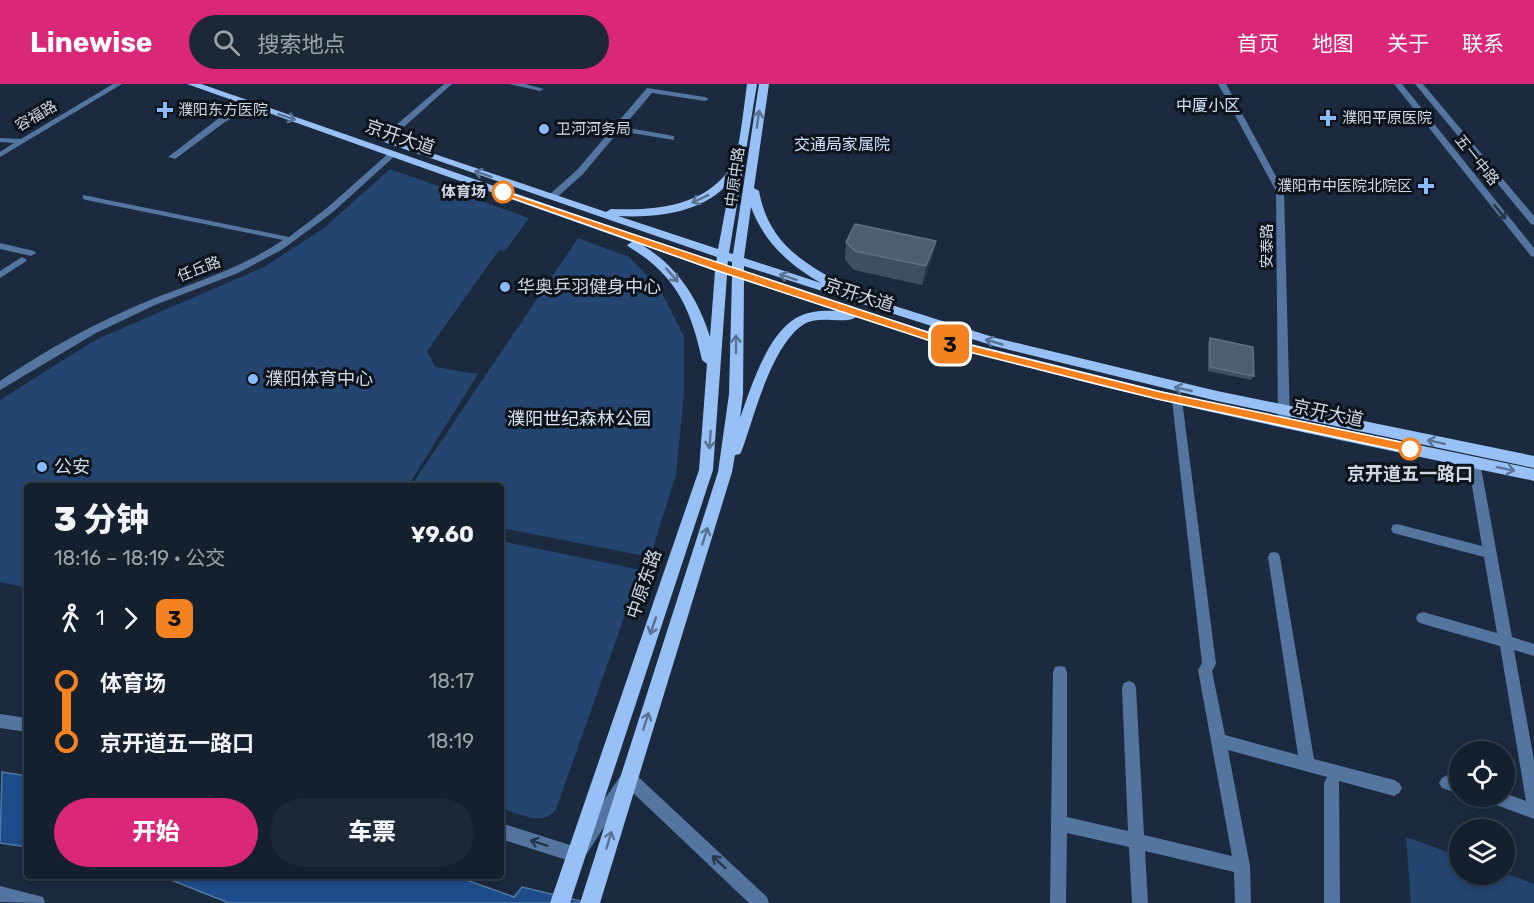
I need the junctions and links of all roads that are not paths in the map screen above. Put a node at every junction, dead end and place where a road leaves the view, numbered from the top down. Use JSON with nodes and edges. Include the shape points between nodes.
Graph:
{"nodes":[{"id":1,"x":118,"y":84,"type":"edge"},
{"id":2,"x":192,"y":84,"type":"edge"},
{"id":3,"x":220,"y":84,"type":"edge"},
{"id":4,"x":448,"y":84,"type":"edge"},
{"id":5,"x":513,"y":84,"type":"edge"},
{"id":6,"x":678,"y":84,"type":"edge"},
{"id":7,"x":752,"y":84,"type":"edge"},
{"id":8,"x":764,"y":84,"type":"edge"},
{"id":9,"x":1222,"y":84,"type":"edge"},
{"id":10,"x":1398,"y":84,"type":"edge"},
{"id":11,"x":1419,"y":84,"type":"edge"},
{"id":12,"x":540,"y":89,"type":"dead end"},
{"id":13,"x":677,"y":94,"type":"junction"},
{"id":14,"x":705,"y":99,"type":"dead end"},
{"id":15,"x":252,"y":105,"type":"junction"},
{"id":16,"x":617,"y":128,"type":"junction"},
{"id":17,"x":671,"y":138,"type":"dead end"},
{"id":18,"x":0,"y":140,"type":"edge"},
{"id":19,"x":384,"y":140,"type":"junction"},
{"id":20,"x":21,"y":141,"type":"junction"},
{"id":21,"x":391,"y":153,"type":"junction"},
{"id":22,"x":0,"y":155,"type":"edge"},
{"id":23,"x":753,"y":155,"type":"junction"},
{"id":24,"x":172,"y":157,"type":"dead end"},
{"id":25,"x":739,"y":158,"type":"junction"},
{"id":26,"x":86,"y":197,"type":"dead end"},
{"id":27,"x":552,"y":198,"type":"junction"},
{"id":28,"x":587,"y":216,"type":"junction"},
{"id":29,"x":1534,"y":222,"type":"edge"},
{"id":30,"x":285,"y":238,"type":"junction"},
{"id":31,"x":0,"y":246,"type":"edge"},
{"id":32,"x":31,"y":253,"type":"dead end"},
{"id":33,"x":1534,"y":254,"type":"edge"},
{"id":34,"x":723,"y":255,"type":"junction"},
{"id":35,"x":22,"y":260,"type":"dead end"},
{"id":36,"x":738,"y":267,"type":"junction"},
{"id":37,"x":721,"y":269,"type":"junction"},
{"id":38,"x":0,"y":275,"type":"edge"},
{"id":39,"x":888,"y":310,"type":"junction"},
{"id":40,"x":908,"y":330,"type":"junction"},
{"id":41,"x":0,"y":379,"type":"edge"},
{"id":42,"x":714,"y":382,"type":"junction"},
{"id":43,"x":0,"y":386,"type":"edge"},
{"id":44,"x":1177,"y":400,"type":"junction"},
{"id":45,"x":1283,"y":416,"type":"junction"},
{"id":46,"x":1474,"y":462,"type":"junction"},
{"id":47,"x":1534,"y":462,"type":"edge"},
{"id":48,"x":725,"y":472,"type":"junction"},
{"id":49,"x":1534,"y":475,"type":"edge"},
{"id":50,"x":1396,"y":529,"type":"dead end"},
{"id":51,"x":1490,"y":552,"type":"junction"},
{"id":52,"x":1274,"y":557,"type":"dead end"},
{"id":53,"x":1423,"y":618,"type":"dead end"},
{"id":54,"x":1506,"y":642,"type":"junction"},
{"id":55,"x":1534,"y":650,"type":"edge"},
{"id":56,"x":1060,"y":672,"type":"dead end"},
{"id":57,"x":1129,"y":688,"type":"dead end"},
{"id":58,"x":0,"y":721,"type":"edge"},
{"id":59,"x":24,"y":725,"type":"edge"},
{"id":60,"x":1220,"y":741,"type":"junction"},
{"id":61,"x":1307,"y":764,"type":"junction"},
{"id":62,"x":628,"y":777,"type":"junction"},
{"id":63,"x":1332,"y":783,"type":"dead end"},
{"id":64,"x":1394,"y":788,"type":"dead end"},
{"id":65,"x":1534,"y":802,"type":"edge"},
{"id":66,"x":1515,"y":805,"type":"edge"},
{"id":67,"x":1534,"y":811,"type":"edge"},
{"id":68,"x":1059,"y":823,"type":"junction"},
{"id":69,"x":504,"y":832,"type":"edge"},
{"id":70,"x":1137,"y":842,"type":"junction"},
{"id":71,"x":576,"y":855,"type":"junction"},
{"id":72,"x":1242,"y":866,"type":"junction"},
{"id":73,"x":0,"y":894,"type":"edge"},
{"id":74,"x":562,"y":897,"type":"edge"},
{"id":75,"x":591,"y":900,"type":"edge"},
{"id":76,"x":37,"y":903,"type":"edge"},
{"id":77,"x":761,"y":903,"type":"edge"},
{"id":78,"x":1058,"y":903,"type":"edge"},
{"id":79,"x":1140,"y":903,"type":"edge"},
{"id":80,"x":1243,"y":903,"type":"edge"},
{"id":81,"x":1332,"y":903,"type":"edge"}],
"edges":[{"from":1,"to":20,"type":"street","name":"容福路"},
{"from":2,"to":15,"type":"main road","name":"京开大道"},
{"from":3,"to":19,"type":"main road","name":"京开大道"},
{"from":4,"to":19,"type":"street"},
{"from":5,"to":12,"type":"street"},
{"from":6,"to":13,"type":"street"},
{"from":7,"to":25,"type":"main road","name":"中原中路"},
{"from":23,"to":8,"type":"main road","name":"中原中路","one_way":true},
{"from":9,"to":45,"type":"street","name":"安泰路","via":[[1282,198]]},
{"from":10,"to":33,"type":"street","name":"五一中路","one_way":true},
{"from":11,"to":29,"type":"street","name":"五一中路"},
{"from":13,"to":14,"type":"street"},
{"from":13,"to":16,"type":"street","via":[[650,90]]},
{"from":15,"to":21,"type":"main road","name":"京开大道","one_way":true},
{"from":15,"to":24,"type":"street","via":[[222,120]]},
{"from":16,"to":17,"type":"street"},
{"from":16,"to":27,"type":"street"},
{"from":18,"to":20,"type":"street"},
{"from":27,"to":19,"type":"main road","name":"京开大道","one_way":true},
{"from":20,"to":22,"type":"street","name":"容福路"},
{"from":21,"to":28,"type":"main road","name":"京开大道"},
{"from":21,"to":30,"type":"street","name":"任丘路"},
{"from":21,"to":43,"type":"street","name":"任丘路","via":[[313,225],[287,243],[230,273],[114,319]]},
{"from":23,"to":36,"type":"main road","name":"中原中路"},
{"from":23,"to":39,"type":"main road","via":[[758,213],[774,242],[804,267]]},
{"from":25,"to":28,"type":"main road","one_way":true,"via":[[717,189],[684,206]]},
{"from":25,"to":34,"type":"main road","name":"中原中路"},
{"from":26,"to":30,"type":"street"},
{"from":27,"to":28,"type":"main road","name":"京开大道"},
{"from":28,"to":34,"type":"main road","name":"京开大道"},
{"from":28,"to":37,"type":"main road","name":"京开大道"},
{"from":28,"to":42,"type":"main road","one_way":true,"via":[[657,260],[680,284],[697,313]]},
{"from":30,"to":41,"type":"street","name":"任丘路","via":[[226,269],[111,315]]},
{"from":31,"to":32,"type":"street"},
{"from":34,"to":36,"type":"main road","name":"京开大道"},
{"from":34,"to":37,"type":"main road","name":"中原中路"},
{"from":35,"to":38,"type":"street"},
{"from":36,"to":37,"type":"main road","name":"京开大道"},
{"from":39,"to":36,"type":"main road","name":"京开大道","one_way":true},
{"from":36,"to":40,"type":"main road","name":"京开大道"},
{"from":48,"to":36,"type":"main road","one_way":true,"via":[[736,394]]},
{"from":37,"to":42,"type":"main road","name":"中原东路"},
{"from":45,"to":39,"type":"main road","name":"京开大道","one_way":true,"via":[[1050,357]]},
{"from":40,"to":44,"type":"main road","name":"京开大道","via":[[988,354]]},
{"from":40,"to":48,"type":"main road","via":[[841,315],[810,317],[791,327],[777,342]]},
{"from":42,"to":71,"type":"main road","name":"中原东路","one_way":true,"via":[[706,470]]},
{"from":44,"to":45,"type":"main road","name":"京开大道"},
{"from":44,"to":60,"type":"street","via":[[1209,664],[1206,670]]},
{"from":45,"to":46,"type":"main road","name":"京开大道"},
{"from":47,"to":45,"type":"main road","name":"京开大道","one_way":true},
{"from":46,"to":49,"type":"main road","name":"京开大道","one_way":true},
{"from":46,"to":51,"type":"street"},
{"from":62,"to":48,"type":"main road","one_way":true},
{"from":50,"to":51,"type":"street"},
{"from":51,"to":54,"type":"street"},
{"from":52,"to":61,"type":"street"},
{"from":53,"to":54,"type":"street"},
{"from":54,"to":55,"type":"street"},
{"from":54,"to":65,"type":"street"},
{"from":56,"to":68,"type":"street"},
{"from":57,"to":70,"type":"street"},
{"from":58,"to":59,"type":"street"},
{"from":60,"to":61,"type":"street"},
{"from":60,"to":72,"type":"street"},
{"from":61,"to":64,"type":"street"},
{"from":62,"to":71,"type":"street"},
{"from":75,"to":62,"type":"main road","one_way":true},
{"from":77,"to":62,"type":"street","one_way":true},
{"from":63,"to":81,"type":"street"},
{"from":66,"to":67,"type":"street"},
{"from":68,"to":70,"type":"street"},
{"from":68,"to":78,"type":"street"},
{"from":71,"to":69,"type":"street","one_way":true},
{"from":70,"to":72,"type":"street"},
{"from":70,"to":79,"type":"street"},
{"from":71,"to":74,"type":"main road","name":"中原东路"},
{"from":72,"to":80,"type":"street"},
{"from":73,"to":76,"type":"street"}]}
